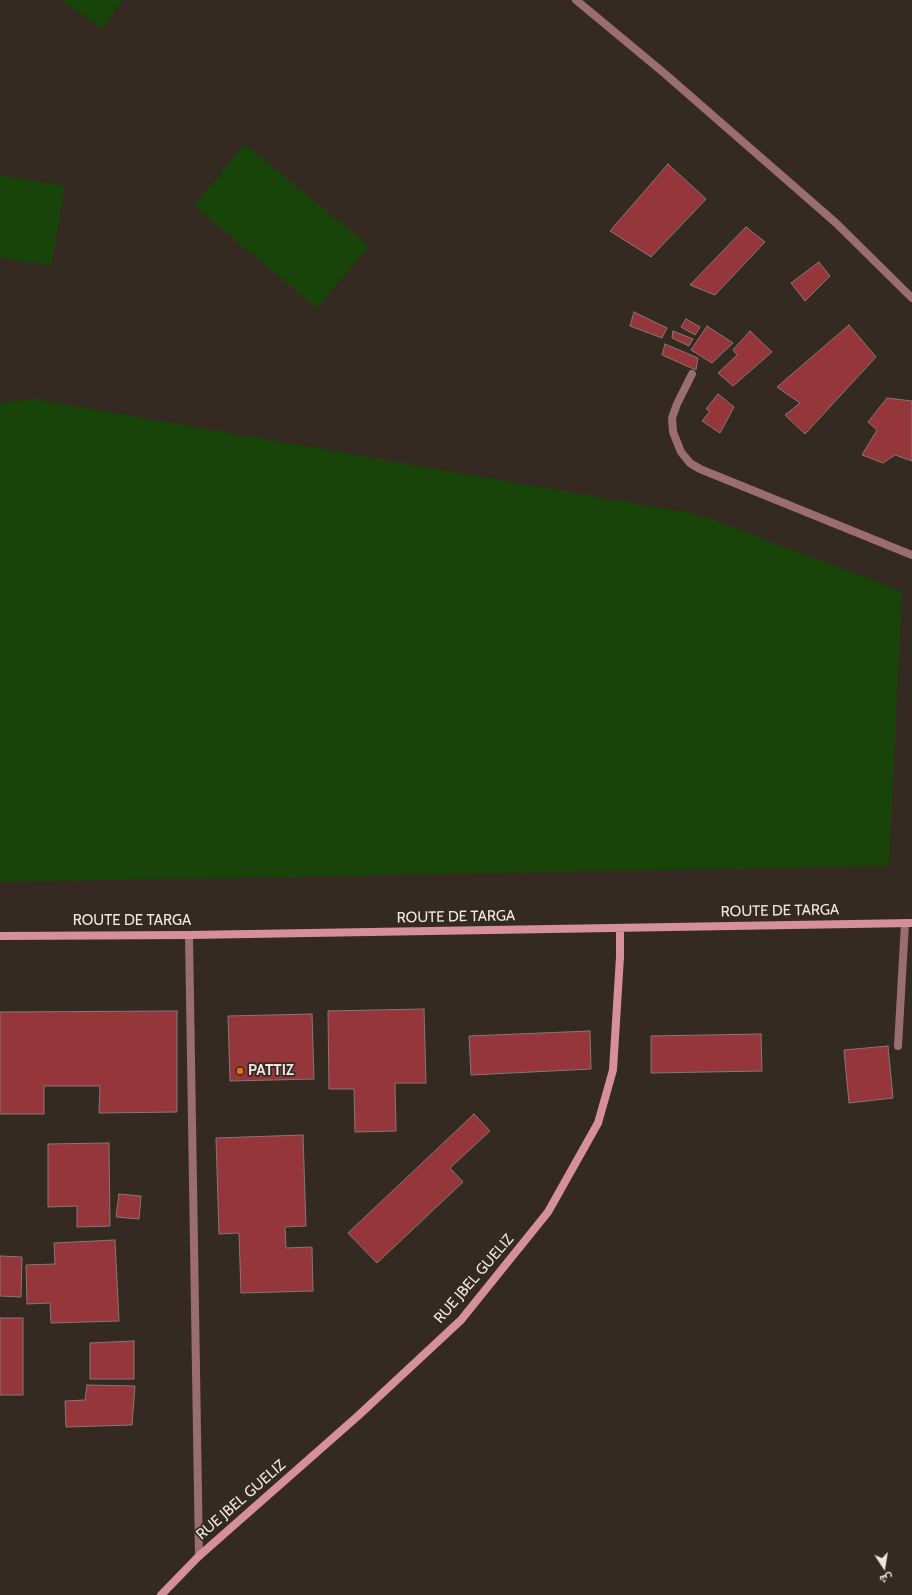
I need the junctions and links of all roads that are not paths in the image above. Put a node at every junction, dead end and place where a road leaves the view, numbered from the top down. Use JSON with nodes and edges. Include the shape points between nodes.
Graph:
{"nodes":[{"id":1,"x":576,"y":0,"type":"edge"},
{"id":2,"x":912,"y":298,"type":"edge"},
{"id":3,"x":692,"y":374,"type":"dead end"},
{"id":4,"x":912,"y":555,"type":"edge"},
{"id":5,"x":908,"y":923,"type":"edge"},
{"id":6,"x":620,"y":928,"type":"junction"},
{"id":7,"x":189,"y":935,"type":"junction"},
{"id":8,"x":0,"y":936,"type":"edge"},
{"id":9,"x":898,"y":1046,"type":"dead end"},
{"id":10,"x":199,"y":1556,"type":"junction"},
{"id":11,"x":161,"y":1595,"type":"edge"}],
"edges":[{"from":1,"to":2,"type":"street","via":[[836,223]]},
{"from":3,"to":4,"type":"street","via":[[672,418],[673,432],[680,452],[690,463]]},
{"from":5,"to":6,"type":"main road","name":"ROUTE DE TARGA"},
{"from":5,"to":9,"type":"street"},
{"from":6,"to":7,"type":"main road","name":"ROUTE DE TARGA"},
{"from":6,"to":10,"type":"main road","name":"RUE JBEL GUELIZ","via":[[613,1070],[598,1123],[548,1212],[461,1320],[359,1415]]},
{"from":7,"to":8,"type":"main road","name":"ROUTE DE TARGA"},
{"from":7,"to":10,"type":"street"},
{"from":10,"to":11,"type":"main road","name":"RUE JBEL GUELIZ"}]}
